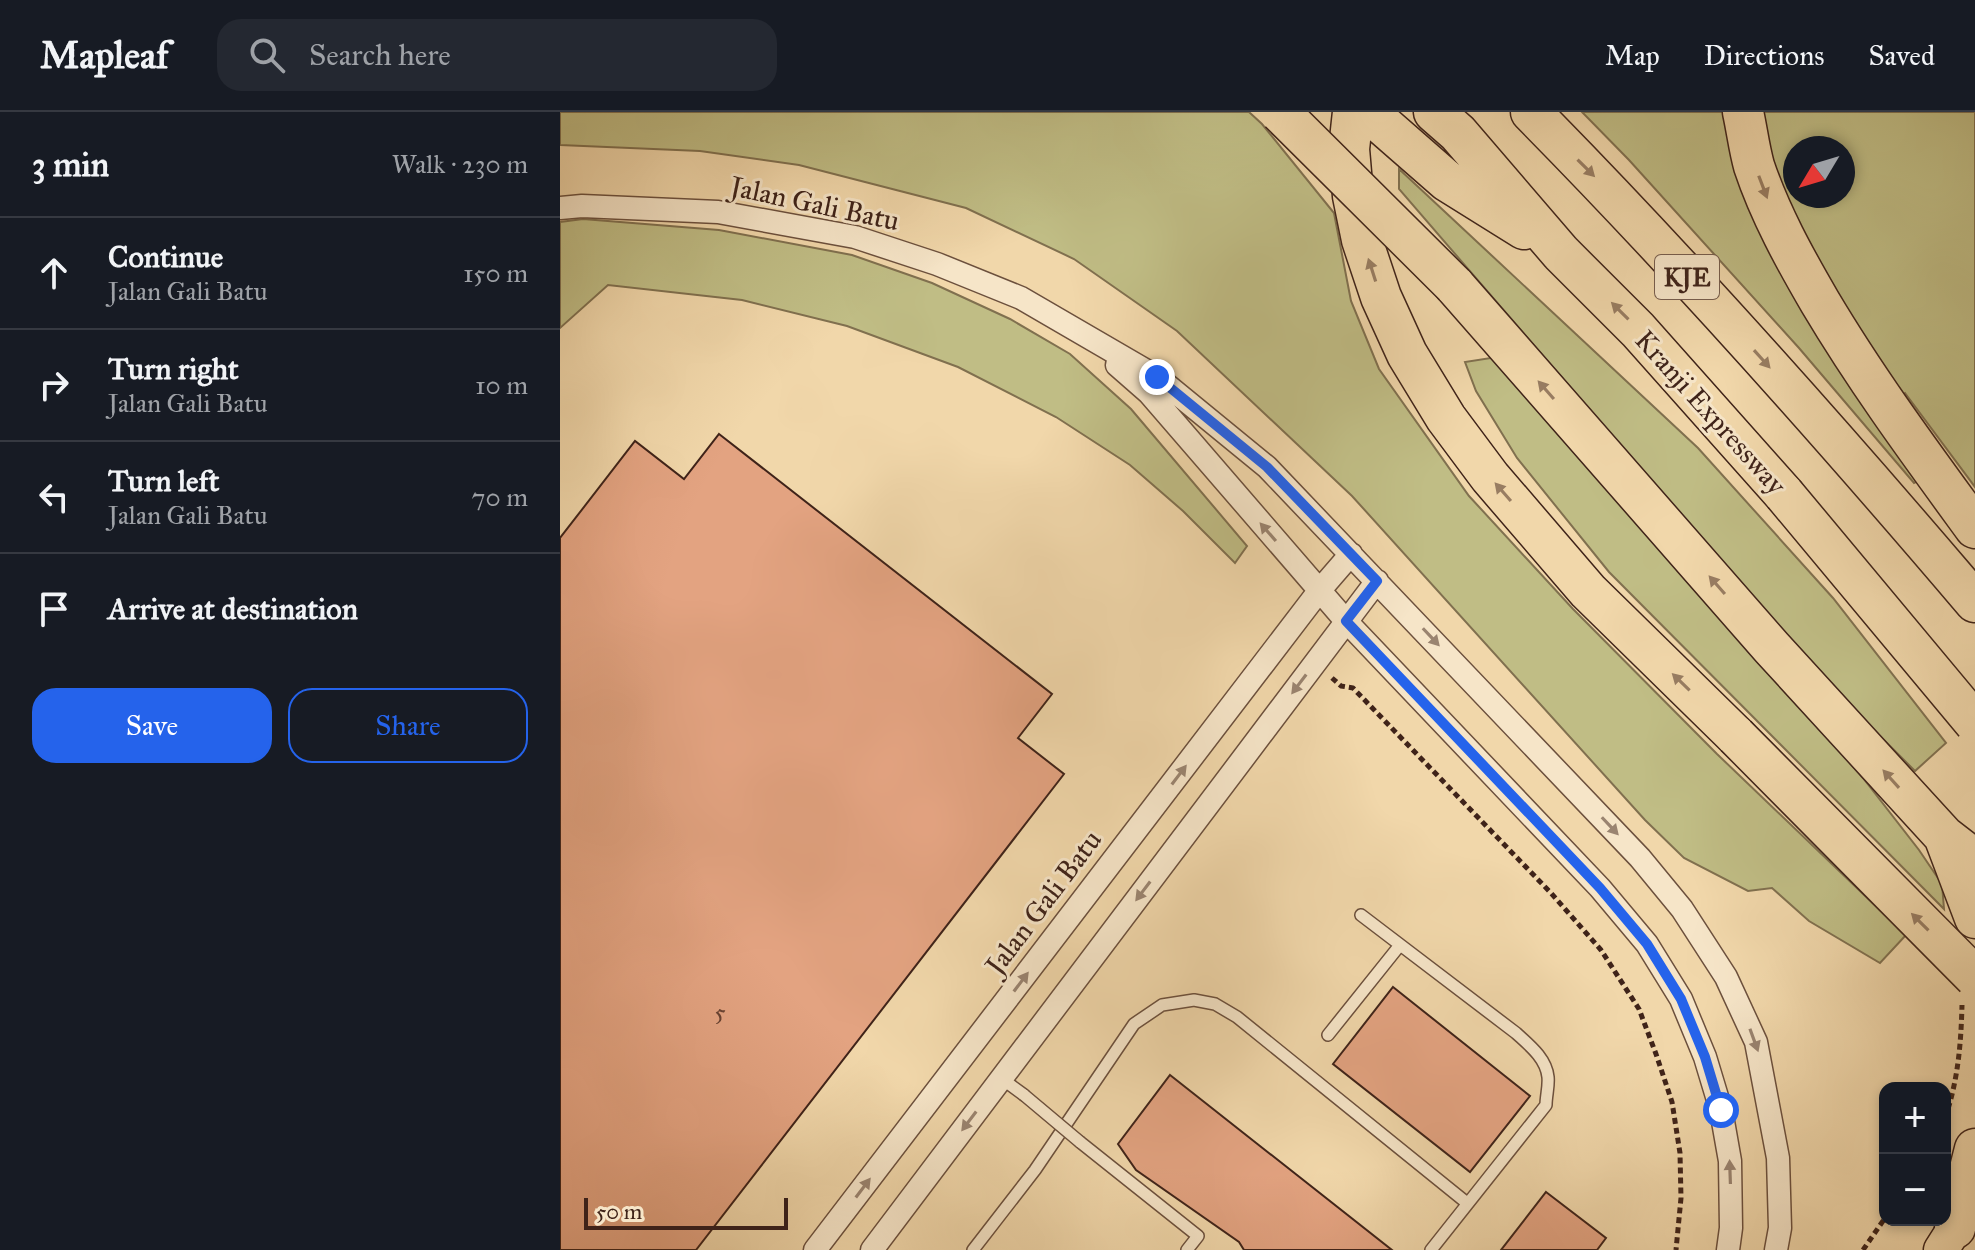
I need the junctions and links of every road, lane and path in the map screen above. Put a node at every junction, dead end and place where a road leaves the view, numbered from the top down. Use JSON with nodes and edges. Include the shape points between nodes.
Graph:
{"nodes":[{"id":1,"x":1280,"y":112,"type":"edge"},
{"id":2,"x":1353,"y":112,"type":"edge"},
{"id":3,"x":1368,"y":112,"type":"edge"},
{"id":4,"x":1531,"y":112,"type":"edge"},
{"id":5,"x":1743,"y":112,"type":"edge"},
{"id":6,"x":1446,"y":123,"type":"edge"},
{"id":7,"x":560,"y":208,"type":"edge"},
{"id":8,"x":1561,"y":253,"type":"junction"},
{"id":9,"x":1087,"y":337,"type":"junction"},
{"id":10,"x":1975,"y":528,"type":"edge"},
{"id":11,"x":1351,"y":554,"type":"junction"},
{"id":12,"x":1377,"y":581,"type":"junction"},
{"id":13,"x":1319,"y":591,"type":"junction"},
{"id":14,"x":1975,"y":602,"type":"edge"},
{"id":15,"x":1346,"y":621,"type":"junction"},
{"id":16,"x":1316,"y":661,"type":"junction"},
{"id":17,"x":1975,"y":723,"type":"edge"},
{"id":18,"x":1944,"y":836,"type":"junction"},
{"id":19,"x":1975,"y":860,"type":"edge"},
{"id":20,"x":1361,"y":915,"type":"dead end"},
{"id":21,"x":1975,"y":918,"type":"edge"},
{"id":22,"x":1400,"y":945,"type":"junction"},
{"id":23,"x":1969,"y":991,"type":"edge"},
{"id":24,"x":1328,"y":1035,"type":"dead end"},
{"id":25,"x":1001,"y":1078,"type":"junction"},
{"id":26,"x":1951,"y":1096,"type":"edge"},
{"id":27,"x":1975,"y":1149,"type":"edge"},
{"id":28,"x":1467,"y":1203,"type":"junction"},
{"id":29,"x":1957,"y":1224,"type":"edge"},
{"id":30,"x":1880,"y":1226,"type":"edge"},
{"id":31,"x":815,"y":1250,"type":"edge"},
{"id":32,"x":872,"y":1250,"type":"edge"},
{"id":33,"x":973,"y":1250,"type":"edge"},
{"id":34,"x":1187,"y":1250,"type":"edge"},
{"id":35,"x":1431,"y":1250,"type":"edge"},
{"id":36,"x":1676,"y":1250,"type":"edge"},
{"id":37,"x":1728,"y":1250,"type":"edge"},
{"id":38,"x":1776,"y":1250,"type":"edge"},
{"id":39,"x":1863,"y":1250,"type":"edge"}],
"edges":[{"from":18,"to":1,"type":"highway","one_way":true,"bridge":true,"via":[[1454,285]]},
{"from":23,"to":2,"type":"highway","one_way":true,"bridge":true,"via":[[1736,736],[1588,591],[1490,477],[1438,405],[1394,326],[1362,240],[1349,149]]},
{"from":3,"to":8,"type":"highway","via":[[1447,181]]},
{"from":4,"to":14,"type":"highway","number":"KJE","one_way":true,"via":[[1841,445]]},
{"from":5,"to":10,"type":"highway","one_way":true,"via":[[1754,164],[1796,261],[1845,344]]},
{"from":6,"to":8,"type":"highway","name":"Kranji Expressway","number":"KJE"},
{"from":7,"to":9,"type":"street","name":"Jalan Gali Batu","via":[[718,212],[855,237],[1021,298]]},
{"from":17,"to":8,"type":"highway","name":"Kranji Expressway","number":"KJE","one_way":true,"bridge":true,"via":[[1784,494],[1638,330]]},
{"from":9,"to":11,"type":"street","name":"Jalan Gali Batu","via":[[1157,377],[1267,467]]},
{"from":13,"to":9,"type":"street","name":"Jalan Gali Batu","one_way":true,"via":[[1149,393]]},
{"from":11,"to":12,"type":"street","name":"Jalan Gali Batu"},
{"from":11,"to":13,"type":"street","name":"Jalan Gali Batu"},
{"from":12,"to":15,"type":"street"},
{"from":12,"to":38,"type":"street","name":"Jalan Gali Batu","one_way":true,"via":[[1640,858],[1682,909],[1726,977],[1756,1042],[1769,1104],[1778,1158]]},
{"from":13,"to":15,"type":"street","name":"Jalan Gali Batu"},
{"from":31,"to":13,"type":"street","name":"Jalan Gali Batu","one_way":true},
{"from":15,"to":16,"type":"street"},
{"from":37,"to":15,"type":"street","name":"Jalan Gali Batu","one_way":true,"via":[[1730,1161],[1721,1110],[1681,999],[1647,944],[1600,888]]},
{"from":16,"to":25,"type":"street","one_way":true},
{"from":16,"to":36,"type":"path","via":[[1341,686],[1353,688],[1551,893],[1601,950],[1639,1009],[1672,1102],[1680,1153]]},
{"from":18,"to":19,"type":"highway"},
{"from":18,"to":21,"type":"highway"},
{"from":20,"to":22,"type":"lane"},
{"from":22,"to":24,"type":"lane"},
{"from":22,"to":28,"type":"lane","via":[[1516,1033],[1534,1049],[1548,1076],[1546,1105]]},
{"from":23,"to":26,"type":"path"},
{"from":25,"to":32,"type":"street","one_way":true},
{"from":25,"to":34,"type":"lane","bridge":true,"via":[[1198,1236]]},
{"from":27,"to":29,"type":"highway"},
{"from":28,"to":33,"type":"lane","via":[[1237,1017],[1215,1004],[1194,1000],[1162,1005],[1134,1024],[1035,1170]]},
{"from":28,"to":35,"type":"lane"},
{"from":30,"to":39,"type":"path"}]}
